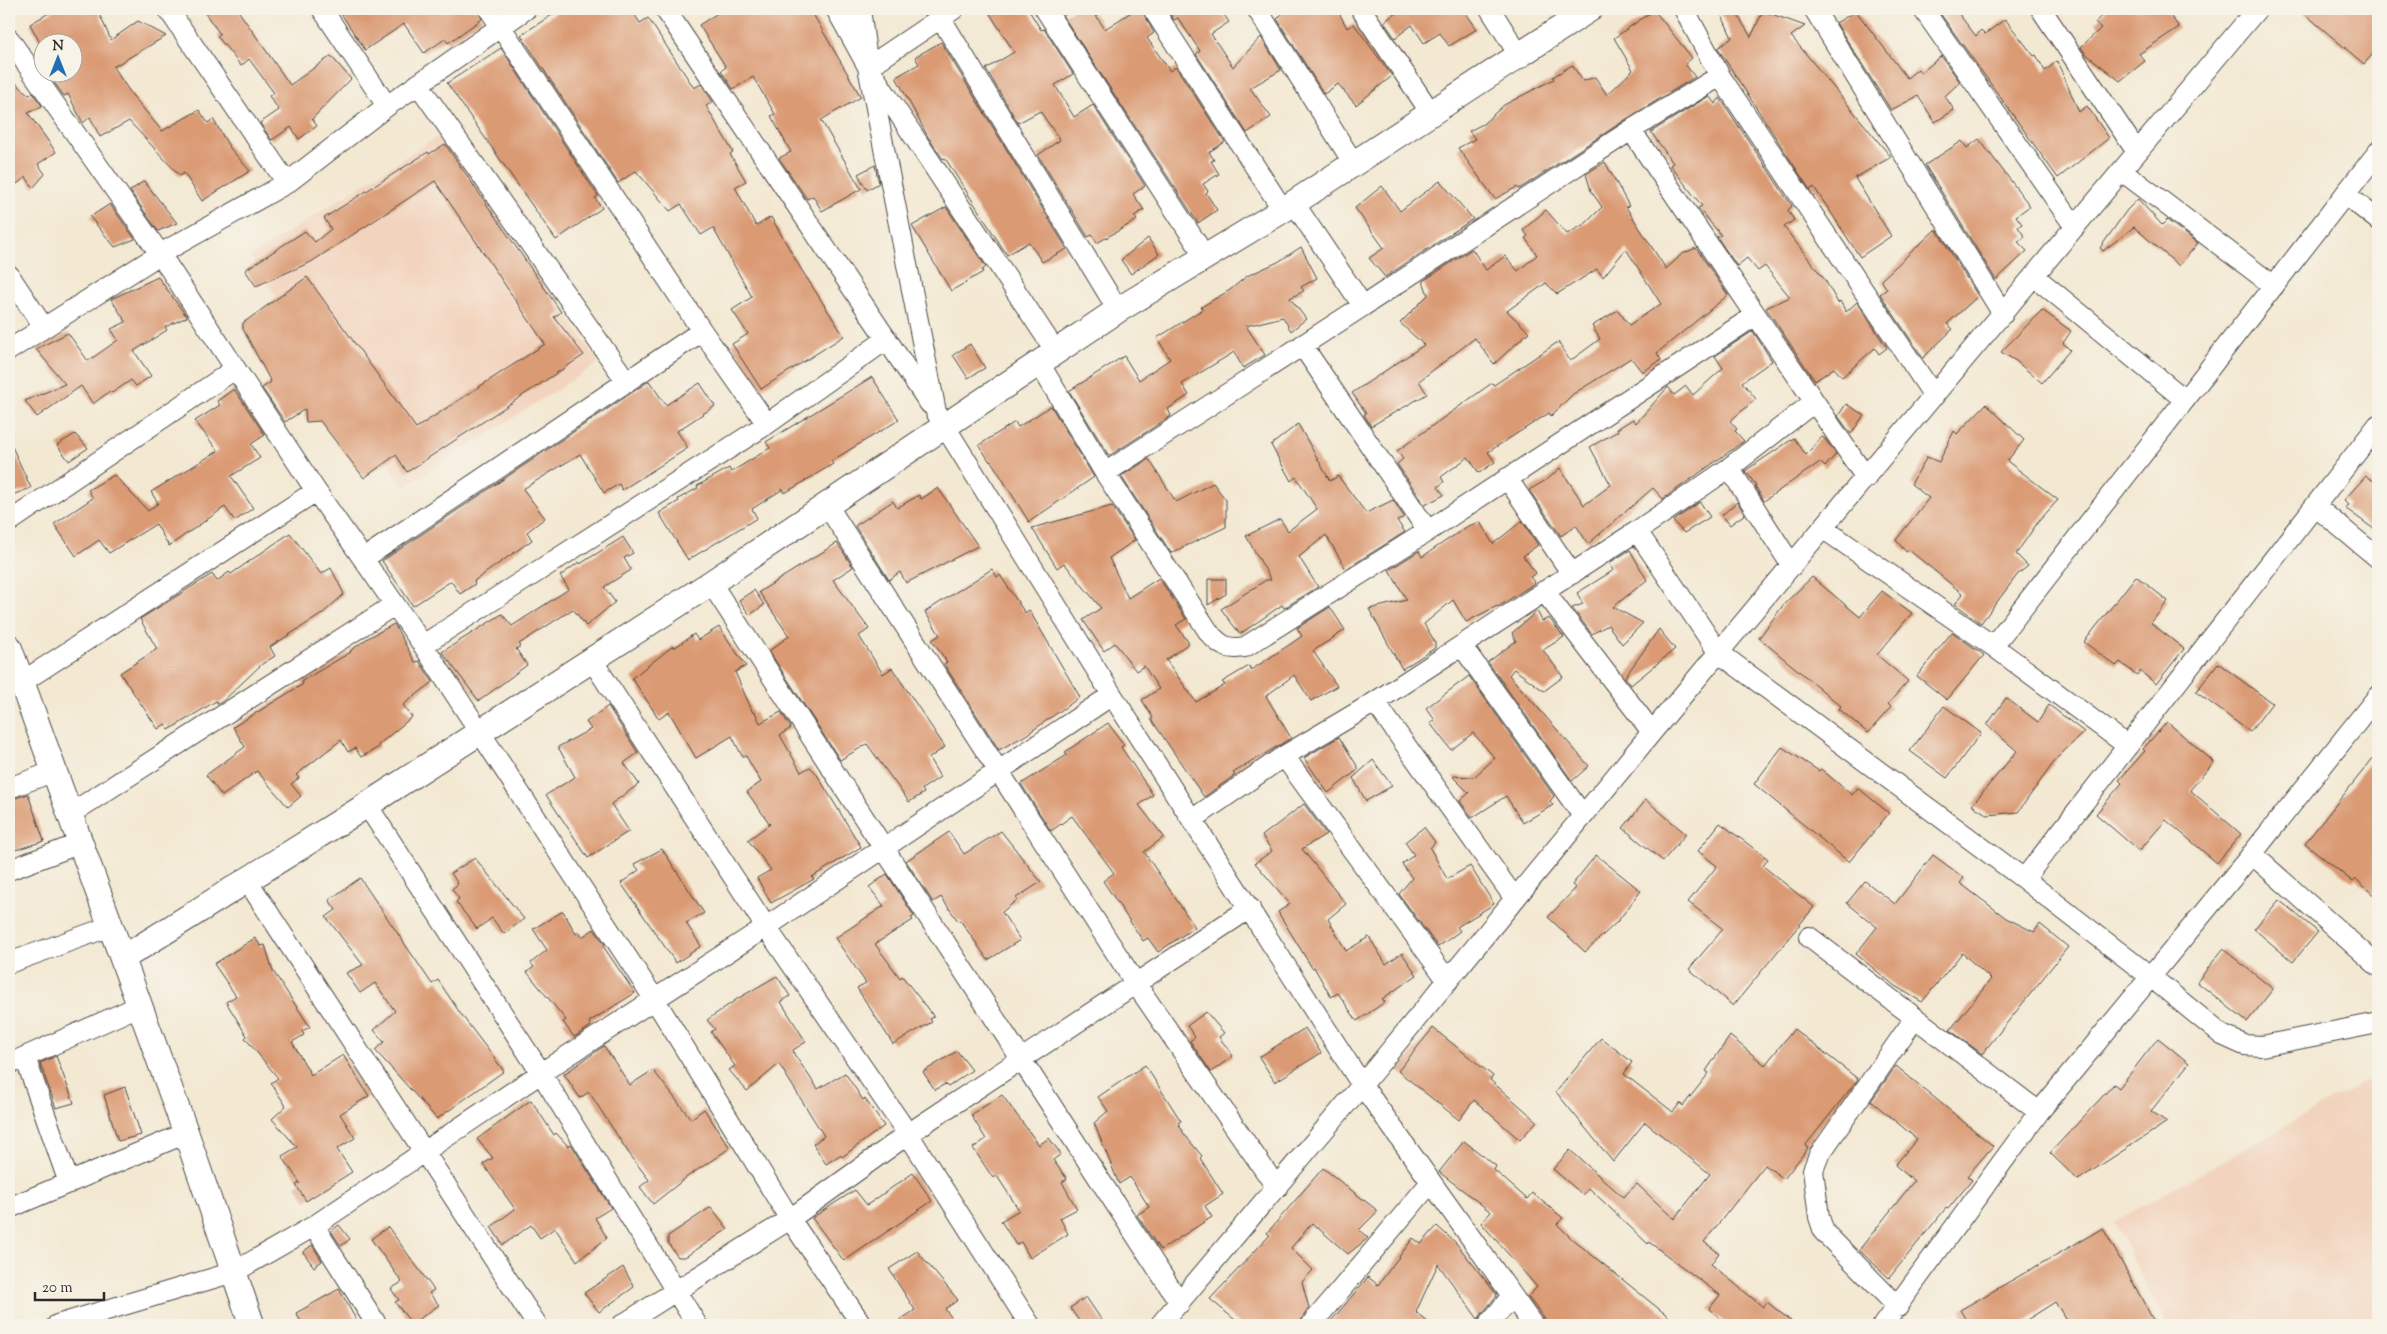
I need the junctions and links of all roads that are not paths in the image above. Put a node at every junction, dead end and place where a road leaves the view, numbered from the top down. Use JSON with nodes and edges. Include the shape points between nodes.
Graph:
{"nodes":[{"id":1,"x":168,"y":9,"type":"edge"},
{"id":2,"x":322,"y":9,"type":"edge"},
{"id":3,"x":489,"y":9,"type":"edge"},
{"id":4,"x":526,"y":9,"type":"edge"},
{"id":5,"x":665,"y":9,"type":"edge"},
{"id":6,"x":836,"y":9,"type":"edge"},
{"id":7,"x":860,"y":9,"type":"edge"},
{"id":8,"x":1045,"y":9,"type":"edge"},
{"id":9,"x":1153,"y":9,"type":"edge"},
{"id":10,"x":1257,"y":9,"type":"edge"},
{"id":11,"x":1361,"y":9,"type":"edge"},
{"id":12,"x":1490,"y":9,"type":"edge"},
{"id":13,"x":1590,"y":9,"type":"edge"},
{"id":14,"x":1684,"y":9,"type":"edge"},
{"id":15,"x":1923,"y":9,"type":"edge"},
{"id":16,"x":2041,"y":9,"type":"edge"},
{"id":17,"x":2257,"y":9,"type":"edge"},
{"id":18,"x":1818,"y":10,"type":"edge"},
{"id":19,"x":947,"y":13,"type":"edge"},
{"id":20,"x":500,"y":26,"type":"junction"},
{"id":21,"x":9,"y":39,"type":"edge"},
{"id":22,"x":1519,"y":55,"type":"junction"},
{"id":23,"x":868,"y":67,"type":"junction"},
{"id":24,"x":1720,"y":76,"type":"junction"},
{"id":25,"x":418,"y":84,"type":"junction"},
{"id":26,"x":387,"y":106,"type":"junction"},
{"id":27,"x":1431,"y":113,"type":"junction"},
{"id":28,"x":1630,"y":130,"type":"junction"},
{"id":29,"x":2137,"y":152,"type":"junction"},
{"id":30,"x":2378,"y":152,"type":"edge"},
{"id":31,"x":1354,"y":164,"type":"junction"},
{"id":32,"x":2122,"y":171,"type":"junction"},
{"id":33,"x":287,"y":183,"type":"junction"},
{"id":34,"x":2345,"y":194,"type":"junction"},
{"id":35,"x":1289,"y":207,"type":"junction"},
{"id":36,"x":2378,"y":220,"type":"edge"},
{"id":37,"x":2075,"y":227,"type":"junction"},
{"id":38,"x":160,"y":254,"type":"junction"},
{"id":39,"x":1206,"y":258,"type":"junction"},
{"id":40,"x":9,"y":275,"type":"edge"},
{"id":41,"x":2034,"y":276,"type":"junction"},
{"id":42,"x":2274,"y":286,"type":"junction"},
{"id":43,"x":1363,"y":306,"type":"junction"},
{"id":44,"x":1118,"y":310,"type":"junction"},
{"id":45,"x":2003,"y":314,"type":"junction"},
{"id":46,"x":1756,"y":315,"type":"junction"},
{"id":47,"x":44,"y":328,"type":"junction"},
{"id":48,"x":702,"y":331,"type":"junction"},
{"id":49,"x":887,"y":339,"type":"junction"},
{"id":50,"x":1302,"y":345,"type":"junction"},
{"id":51,"x":9,"y":350,"type":"edge"},
{"id":52,"x":1047,"y":358,"type":"junction"},
{"id":53,"x":235,"y":369,"type":"junction"},
{"id":54,"x":627,"y":382,"type":"junction"},
{"id":55,"x":1934,"y":396,"type":"junction"},
{"id":56,"x":2186,"y":400,"type":"junction"},
{"id":57,"x":1814,"y":402,"type":"junction"},
{"id":58,"x":941,"y":419,"type":"junction"},
{"id":59,"x":767,"y":424,"type":"junction"},
{"id":60,"x":2378,"y":425,"type":"edge"},
{"id":61,"x":1729,"y":468,"type":"junction"},
{"id":62,"x":1105,"y":473,"type":"junction"},
{"id":63,"x":1507,"y":478,"type":"junction"},
{"id":64,"x":1866,"y":478,"type":"junction"},
{"id":65,"x":316,"y":491,"type":"junction"},
{"id":66,"x":827,"y":505,"type":"junction"},
{"id":67,"x":2315,"y":506,"type":"junction"},
{"id":68,"x":9,"y":522,"type":"edge"},
{"id":69,"x":1824,"y":529,"type":"junction"},
{"id":70,"x":1428,"y":531,"type":"junction"},
{"id":71,"x":1637,"y":531,"type":"junction"},
{"id":72,"x":363,"y":558,"type":"junction"},
{"id":73,"x":2378,"y":558,"type":"edge"},
{"id":74,"x":1792,"y":566,"type":"junction"},
{"id":75,"x":1572,"y":574,"type":"junction"},
{"id":76,"x":711,"y":583,"type":"junction"},
{"id":77,"x":1544,"y":591,"type":"junction"},
{"id":78,"x":394,"y":605,"type":"junction"},
{"id":79,"x":423,"y":645,"type":"junction"},
{"id":80,"x":1462,"y":646,"type":"junction"},
{"id":81,"x":1993,"y":646,"type":"junction"},
{"id":82,"x":9,"y":647,"type":"edge"},
{"id":83,"x":1718,"y":652,"type":"junction"},
{"id":84,"x":592,"y":660,"type":"junction"},
{"id":85,"x":22,"y":682,"type":"junction"},
{"id":86,"x":1112,"y":695,"type":"junction"},
{"id":87,"x":2378,"y":696,"type":"edge"},
{"id":88,"x":1375,"y":702,"type":"junction"},
{"id":89,"x":480,"y":732,"type":"junction"},
{"id":90,"x":1652,"y":732,"type":"junction"},
{"id":91,"x":2128,"y":746,"type":"junction"},
{"id":92,"x":1284,"y":756,"type":"junction"},
{"id":93,"x":999,"y":770,"type":"junction"},
{"id":94,"x":55,"y":771,"type":"junction"},
{"id":95,"x":9,"y":788,"type":"edge"},
{"id":96,"x":367,"y":806,"type":"junction"},
{"id":97,"x":70,"y":814,"type":"junction"},
{"id":98,"x":1583,"y":816,"type":"junction"},
{"id":99,"x":1193,"y":819,"type":"junction"},
{"id":100,"x":81,"y":844,"type":"junction"},
{"id":101,"x":882,"y":848,"type":"junction"},
{"id":102,"x":2252,"y":854,"type":"junction"},
{"id":103,"x":9,"y":870,"type":"edge"},
{"id":104,"x":2024,"y":879,"type":"junction"},
{"id":105,"x":247,"y":880,"type":"junction"},
{"id":106,"x":1515,"y":899,"type":"junction"},
{"id":107,"x":1250,"y":908,"type":"junction"},
{"id":108,"x":111,"y":926,"type":"junction"},
{"id":109,"x":766,"y":927,"type":"junction"},
{"id":110,"x":1809,"y":937,"type":"dead end"},
{"id":111,"x":123,"y":958,"type":"junction"},
{"id":112,"x":9,"y":963,"type":"edge"},
{"id":113,"x":2378,"y":966,"type":"edge"},
{"id":114,"x":2151,"y":977,"type":"junction"},
{"id":115,"x":1448,"y":981,"type":"junction"},
{"id":116,"x":1136,"y":984,"type":"junction"},
{"id":117,"x":655,"y":1000,"type":"junction"},
{"id":118,"x":139,"y":1006,"type":"junction"},
{"id":119,"x":1916,"y":1018,"type":"junction"},
{"id":120,"x":2378,"y":1023,"type":"edge"},
{"id":121,"x":1021,"y":1058,"type":"junction"},
{"id":122,"x":17,"y":1061,"type":"edge"},
{"id":123,"x":541,"y":1073,"type":"junction"},
{"id":124,"x":1362,"y":1085,"type":"junction"},
{"id":125,"x":2039,"y":1112,"type":"junction"},
{"id":126,"x":186,"y":1133,"type":"junction"},
{"id":127,"x":908,"y":1134,"type":"junction"},
{"id":128,"x":424,"y":1150,"type":"junction"},
{"id":129,"x":1431,"y":1182,"type":"junction"},
{"id":130,"x":69,"y":1183,"type":"junction"},
{"id":131,"x":1277,"y":1188,"type":"junction"},
{"id":132,"x":9,"y":1208,"type":"edge"},
{"id":133,"x":790,"y":1219,"type":"junction"},
{"id":134,"x":314,"y":1226,"type":"junction"},
{"id":135,"x":234,"y":1272,"type":"junction"},
{"id":136,"x":675,"y":1292,"type":"junction"},
{"id":137,"x":1512,"y":1296,"type":"junction"},
{"id":138,"x":1180,"y":1303,"type":"junction"},
{"id":139,"x":1898,"y":1307,"type":"junction"},
{"id":140,"x":57,"y":1325,"type":"edge"},
{"id":141,"x":252,"y":1325,"type":"edge"},
{"id":142,"x":377,"y":1325,"type":"edge"},
{"id":143,"x":537,"y":1325,"type":"edge"},
{"id":144,"x":622,"y":1325,"type":"edge"},
{"id":145,"x":697,"y":1325,"type":"edge"},
{"id":146,"x":862,"y":1325,"type":"edge"},
{"id":147,"x":1030,"y":1325,"type":"edge"},
{"id":148,"x":1160,"y":1325,"type":"edge"},
{"id":149,"x":1311,"y":1325,"type":"edge"},
{"id":150,"x":1488,"y":1325,"type":"edge"},
{"id":151,"x":1533,"y":1325,"type":"edge"},
{"id":152,"x":1883,"y":1325,"type":"edge"}],
"edges":[{"from":1,"to":33,"type":"street"},
{"from":2,"to":26,"type":"street"},
{"from":3,"to":20,"type":"street"},
{"from":4,"to":20,"type":"street"},
{"from":5,"to":49,"type":"street"},
{"from":6,"to":23,"type":"street"},
{"from":7,"to":23,"type":"street"},
{"from":8,"to":39,"type":"street"},
{"from":9,"to":35,"type":"street"},
{"from":10,"to":31,"type":"street"},
{"from":11,"to":27,"type":"street"},
{"from":12,"to":22,"type":"street"},
{"from":13,"to":22,"type":"street"},
{"from":14,"to":24,"type":"street"},
{"from":15,"to":37,"type":"street"},
{"from":16,"to":29,"type":"street"},
{"from":17,"to":29,"type":"street"},
{"from":18,"to":45,"type":"street"},
{"from":19,"to":23,"type":"street"},
{"from":19,"to":44,"type":"street"},
{"from":20,"to":25,"type":"street"},
{"from":20,"to":48,"type":"street"},
{"from":21,"to":38,"type":"street"},
{"from":22,"to":27,"type":"street"},
{"from":23,"to":52,"type":"street"},
{"from":23,"to":58,"type":"street"},
{"from":24,"to":28,"type":"street"},
{"from":24,"to":55,"type":"street"},
{"from":25,"to":26,"type":"street"},
{"from":25,"to":54,"type":"street"},
{"from":26,"to":33,"type":"street"},
{"from":27,"to":31,"type":"street"},
{"from":28,"to":43,"type":"street"},
{"from":28,"to":46,"type":"street"},
{"from":29,"to":32,"type":"street"},
{"from":30,"to":34,"type":"street"},
{"from":31,"to":35,"type":"street"},
{"from":32,"to":37,"type":"street"},
{"from":32,"to":42,"type":"street"},
{"from":33,"to":38,"type":"street"},
{"from":34,"to":36,"type":"street"},
{"from":34,"to":42,"type":"street"},
{"from":35,"to":39,"type":"street"},
{"from":35,"to":43,"type":"street"},
{"from":37,"to":41,"type":"street"},
{"from":38,"to":47,"type":"street"},
{"from":38,"to":53,"type":"street"},
{"from":39,"to":44,"type":"street"},
{"from":40,"to":47,"type":"street"},
{"from":41,"to":45,"type":"street"},
{"from":41,"to":56,"type":"street"},
{"from":42,"to":56,"type":"street"},
{"from":43,"to":50,"type":"street"},
{"from":44,"to":52,"type":"street"},
{"from":45,"to":55,"type":"street"},
{"from":46,"to":57,"type":"street"},
{"from":46,"to":63,"type":"street"},
{"from":47,"to":51,"type":"street"},
{"from":48,"to":54,"type":"street"},
{"from":48,"to":59,"type":"street"},
{"from":49,"to":58,"type":"street"},
{"from":49,"to":59,"type":"street"},
{"from":50,"to":62,"type":"street"},
{"from":50,"to":70,"type":"street"},
{"from":52,"to":58,"type":"street"},
{"from":52,"to":62,"type":"street"},
{"from":53,"to":65,"type":"street"},
{"from":53,"to":68,"type":"street"},
{"from":54,"to":72,"type":"street"},
{"from":55,"to":64,"type":"street"},
{"from":56,"to":81,"type":"street"},
{"from":57,"to":61,"type":"street"},
{"from":57,"to":64,"type":"street"},
{"from":58,"to":66,"type":"street"},
{"from":58,"to":86,"type":"street"},
{"from":59,"to":79,"type":"street"},
{"from":60,"to":67,"type":"street"},
{"from":61,"to":71,"type":"street"},
{"from":61,"to":74,"type":"street"},
{"from":62,"to":70,"type":"street","via":[[1210,634],[1221,646],[1234,649],[1245,647]]},
{"from":63,"to":70,"type":"street"},
{"from":63,"to":75,"type":"street"},
{"from":64,"to":69,"type":"street"},
{"from":65,"to":72,"type":"street"},
{"from":65,"to":85,"type":"street"},
{"from":66,"to":76,"type":"street"},
{"from":66,"to":93,"type":"street"},
{"from":67,"to":73,"type":"street"},
{"from":67,"to":91,"type":"street"},
{"from":69,"to":74,"type":"street"},
{"from":69,"to":81,"type":"street"},
{"from":71,"to":75,"type":"street"},
{"from":71,"to":83,"type":"street"},
{"from":72,"to":78,"type":"street"},
{"from":74,"to":83,"type":"street"},
{"from":75,"to":77,"type":"street"},
{"from":76,"to":84,"type":"street"},
{"from":76,"to":101,"type":"street"},
{"from":77,"to":80,"type":"street"},
{"from":77,"to":90,"type":"street"},
{"from":78,"to":79,"type":"street"},
{"from":78,"to":97,"type":"street"},
{"from":79,"to":89,"type":"street"},
{"from":80,"to":88,"type":"street"},
{"from":80,"to":98,"type":"street"},
{"from":81,"to":91,"type":"street"},
{"from":82,"to":85,"type":"street"},
{"from":83,"to":90,"type":"street"},
{"from":83,"to":104,"type":"street"},
{"from":84,"to":89,"type":"street"},
{"from":84,"to":109,"type":"street"},
{"from":85,"to":94,"type":"street"},
{"from":86,"to":93,"type":"street"},
{"from":86,"to":99,"type":"street"},
{"from":87,"to":102,"type":"street"},
{"from":88,"to":92,"type":"street"},
{"from":88,"to":106,"type":"street"},
{"from":89,"to":96,"type":"street"},
{"from":89,"to":117,"type":"street"},
{"from":90,"to":98,"type":"street"},
{"from":91,"to":104,"type":"street"},
{"from":92,"to":99,"type":"street"},
{"from":92,"to":115,"type":"street"},
{"from":93,"to":101,"type":"street"},
{"from":93,"to":116,"type":"street"},
{"from":94,"to":95,"type":"street"},
{"from":94,"to":97,"type":"street"},
{"from":96,"to":105,"type":"street"},
{"from":96,"to":123,"type":"street"},
{"from":97,"to":100,"type":"street"},
{"from":98,"to":106,"type":"street"},
{"from":99,"to":107,"type":"street"},
{"from":100,"to":103,"type":"street"},
{"from":100,"to":108,"type":"street"},
{"from":101,"to":109,"type":"street"},
{"from":101,"to":121,"type":"street"},
{"from":102,"to":113,"type":"street"},
{"from":102,"to":114,"type":"street"},
{"from":104,"to":114,"type":"street"},
{"from":105,"to":111,"type":"street"},
{"from":105,"to":128,"type":"street"},
{"from":106,"to":115,"type":"street"},
{"from":107,"to":116,"type":"street"},
{"from":107,"to":124,"type":"street"},
{"from":108,"to":111,"type":"street"},
{"from":108,"to":112,"type":"street"},
{"from":109,"to":117,"type":"street"},
{"from":109,"to":127,"type":"street"},
{"from":110,"to":119,"type":"street"},
{"from":111,"to":118,"type":"street"},
{"from":114,"to":120,"type":"street","via":[[2222,1034],[2244,1045],[2262,1046]]},
{"from":114,"to":125,"type":"street"},
{"from":115,"to":124,"type":"street"},
{"from":116,"to":121,"type":"street"},
{"from":116,"to":131,"type":"street"},
{"from":117,"to":123,"type":"street"},
{"from":117,"to":133,"type":"street"},
{"from":118,"to":122,"type":"street"},
{"from":118,"to":126,"type":"street"},
{"from":119,"to":125,"type":"street"},
{"from":119,"to":139,"type":"street","via":[[1819,1155],[1813,1170],[1824,1232]]},
{"from":121,"to":127,"type":"street"},
{"from":121,"to":138,"type":"street"},
{"from":122,"to":130,"type":"street"},
{"from":123,"to":128,"type":"street"},
{"from":123,"to":136,"type":"street"},
{"from":124,"to":129,"type":"street"},
{"from":124,"to":131,"type":"street"},
{"from":125,"to":139,"type":"street"},
{"from":126,"to":130,"type":"street"},
{"from":126,"to":135,"type":"street"},
{"from":127,"to":133,"type":"street"},
{"from":127,"to":147,"type":"street"},
{"from":128,"to":134,"type":"street"},
{"from":128,"to":143,"type":"street"},
{"from":129,"to":137,"type":"street"},
{"from":129,"to":149,"type":"street"},
{"from":130,"to":132,"type":"street"},
{"from":131,"to":138,"type":"street"},
{"from":133,"to":136,"type":"street"},
{"from":133,"to":146,"type":"street"},
{"from":134,"to":135,"type":"street"},
{"from":134,"to":142,"type":"street"},
{"from":135,"to":140,"type":"street"},
{"from":135,"to":141,"type":"street"},
{"from":136,"to":144,"type":"street"},
{"from":136,"to":145,"type":"street"},
{"from":137,"to":150,"type":"street"},
{"from":137,"to":151,"type":"street"},
{"from":138,"to":148,"type":"street"},
{"from":139,"to":152,"type":"street"}]}
